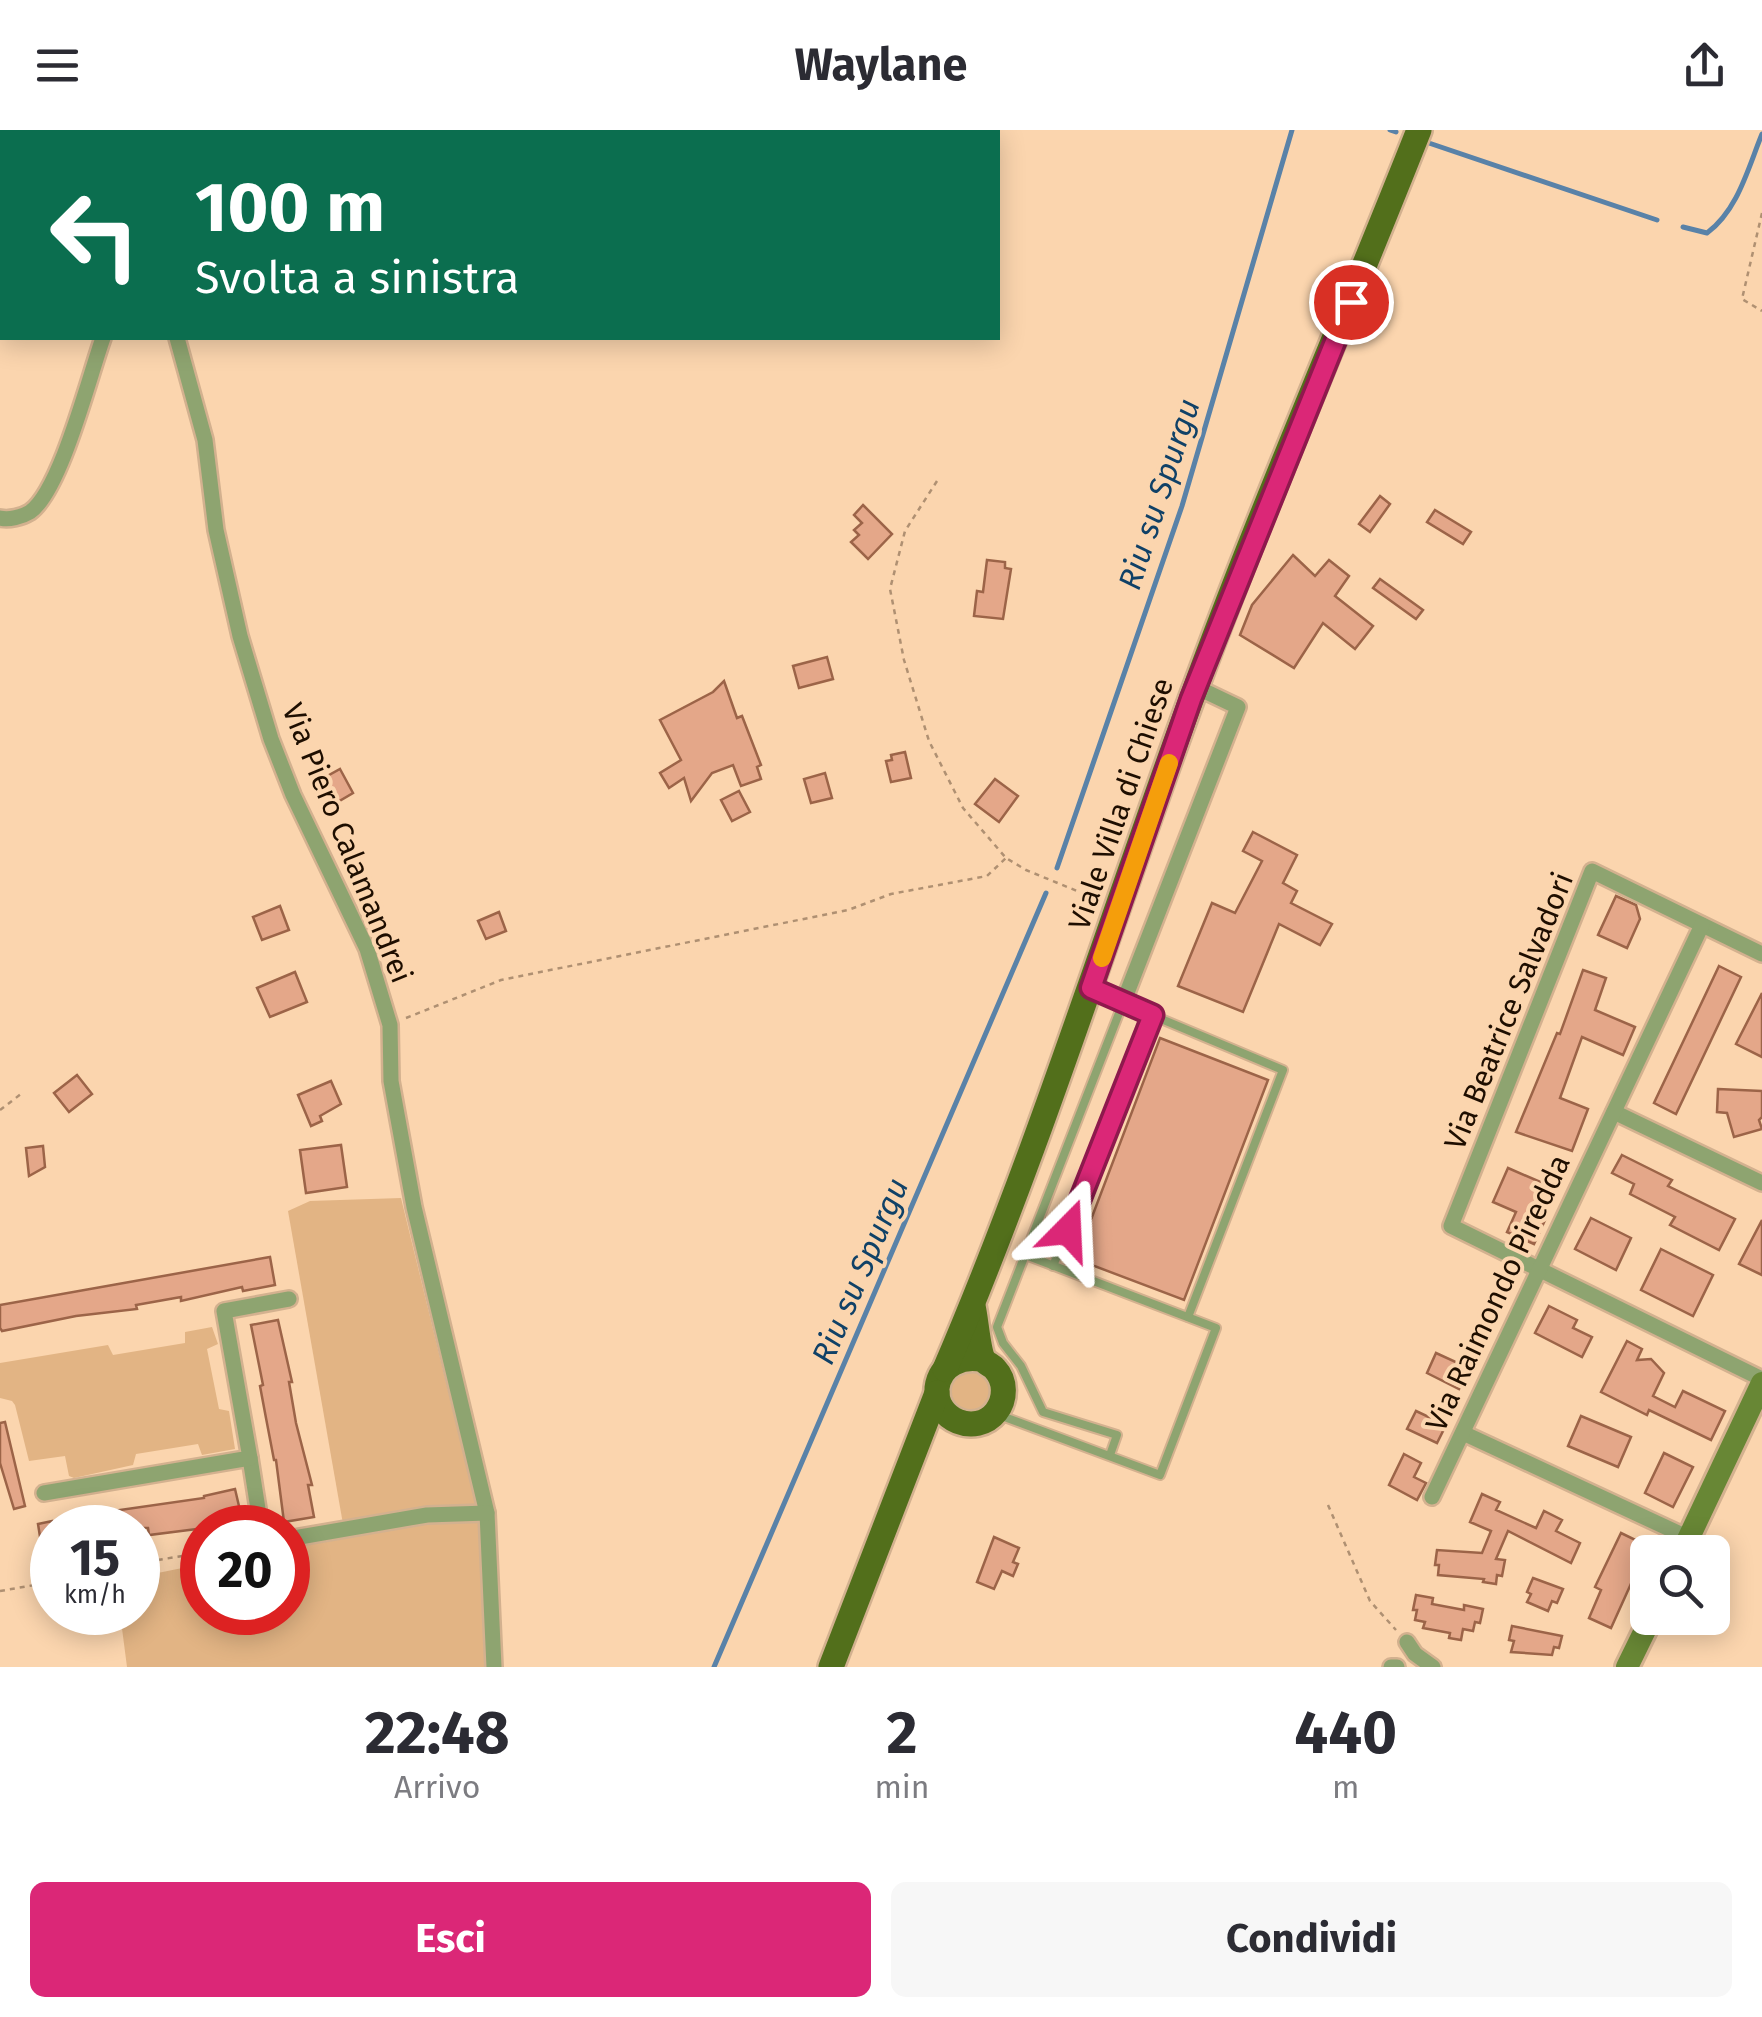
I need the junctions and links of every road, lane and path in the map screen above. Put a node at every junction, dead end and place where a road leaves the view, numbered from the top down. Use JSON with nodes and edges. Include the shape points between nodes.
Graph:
{"nodes":[{"id":1,"x":1410,"y":130,"type":"edge"},
{"id":2,"x":1419,"y":130,"type":"edge"},
{"id":3,"x":1407,"y":161,"type":"junction"},
{"id":4,"x":1762,"y":213,"type":"edge"},
{"id":5,"x":1762,"y":311,"type":"edge"},
{"id":6,"x":102,"y":340,"type":"edge"},
{"id":7,"x":178,"y":340,"type":"edge"},
{"id":8,"x":938,"y":481,"type":"dead end"},
{"id":9,"x":0,"y":518,"type":"edge"},
{"id":10,"x":1196,"y":687,"type":"junction"},
{"id":11,"x":1006,"y":858,"type":"junction"},
{"id":12,"x":1119,"y":908,"type":"junction"},
{"id":13,"x":1702,"y":925,"type":"junction"},
{"id":14,"x":1762,"y":954,"type":"edge"},
{"id":15,"x":1091,"y":988,"type":"junction"},
{"id":16,"x":1123,"y":1003,"type":"junction"},
{"id":17,"x":1153,"y":1015,"type":"junction"},
{"id":18,"x":390,"y":1024,"type":"junction"},
{"id":19,"x":21,"y":1094,"type":"dead end"},
{"id":20,"x":0,"y":1110,"type":"edge"},
{"id":21,"x":1614,"y":1112,"type":"junction"},
{"id":22,"x":1762,"y":1183,"type":"edge"},
{"id":23,"x":1023,"y":1254,"type":"junction"},
{"id":24,"x":1054,"y":1266,"type":"junction"},
{"id":25,"x":1540,"y":1267,"type":"junction"},
{"id":26,"x":289,"y":1299,"type":"dead end"},
{"id":27,"x":973,"y":1305,"type":"junction"},
{"id":28,"x":1188,"y":1317,"type":"junction"},
{"id":29,"x":984,"y":1360,"type":"junction"},
{"id":30,"x":941,"y":1381,"type":"junction"},
{"id":31,"x":1762,"y":1381,"type":"edge"},
{"id":32,"x":995,"y":1414,"type":"junction"},
{"id":33,"x":954,"y":1420,"type":"junction"},
{"id":34,"x":1076,"y":1422,"type":"junction"},
{"id":35,"x":1462,"y":1433,"type":"junction"},
{"id":36,"x":1068,"y":1440,"type":"junction"},
{"id":37,"x":920,"y":1441,"type":"junction"},
{"id":38,"x":1110,"y":1454,"type":"junction"},
{"id":39,"x":250,"y":1458,"type":"junction"},
{"id":40,"x":44,"y":1493,"type":"dead end"},
{"id":41,"x":1432,"y":1497,"type":"dead end"},
{"id":42,"x":257,"y":1505,"type":"edge"},
{"id":43,"x":1328,"y":1505,"type":"dead end"},
{"id":44,"x":486,"y":1513,"type":"junction"},
{"id":45,"x":310,"y":1535,"type":"edge"},
{"id":46,"x":1665,"y":1535,"type":"edge"},
{"id":47,"x":1690,"y":1535,"type":"edge"},
{"id":48,"x":30,"y":1585,"type":"edge"},
{"id":49,"x":0,"y":1590,"type":"edge"},
{"id":50,"x":1642,"y":1635,"type":"edge"},
{"id":51,"x":1407,"y":1642,"type":"joint"},
{"id":52,"x":494,"y":1667,"type":"edge"},
{"id":53,"x":832,"y":1667,"type":"edge"},
{"id":54,"x":1433,"y":1667,"type":"edge"},
{"id":55,"x":1627,"y":1667,"type":"edge"}],
"edges":[{"from":1,"to":3,"type":"main road"},
{"from":2,"to":3,"type":"main road","name":"Viale Villa di Chiese"},
{"from":3,"to":10,"type":"main road","name":"Viale Villa di Chiese"},
{"from":4,"to":5,"type":"path","via":[[1742,299]]},
{"from":6,"to":9,"type":"street","via":[[53,484],[30,512]]},
{"from":7,"to":18,"type":"street","name":"Via Piero Calamandrei","via":[[204,440],[240,636],[270,740],[367,949]]},
{"from":8,"to":11,"type":"path","via":[[904,531],[890,589],[929,740],[964,808]]},
{"from":10,"to":12,"type":"main road","name":"Viale Villa di Chiese"},
{"from":10,"to":16,"type":"street","via":[[1238,706]]},
{"from":11,"to":12,"type":"path"},
{"from":11,"to":18,"type":"path","via":[[987,876],[891,894],[848,910],[501,980]]},
{"from":12,"to":15,"type":"main road","name":"Viale Villa di Chiese"},
{"from":13,"to":14,"type":"street","name":"Via Beatrice Salvadori"},
{"from":13,"to":21,"type":"street","name":"Via Raimondo Piredda"},
{"from":13,"to":25,"type":"street","name":"Via Beatrice Salvadori","via":[[1592,871],[1451,1226]]},
{"from":15,"to":16,"type":"street"},
{"from":15,"to":27,"type":"main road","name":"Viale Villa di Chiese"},
{"from":16,"to":17,"type":"lane"},
{"from":16,"to":23,"type":"lane"},
{"from":17,"to":24,"type":"lane"},
{"from":17,"to":28,"type":"lane","via":[[1282,1070]]},
{"from":18,"to":44,"type":"street","name":"Via Piero Calamandrei","via":[[391,1081],[414,1207]]},
{"from":19,"to":20,"type":"path"},
{"from":21,"to":22,"type":"street"},
{"from":21,"to":25,"type":"street","name":"Via Raimondo Piredda"},
{"from":23,"to":24,"type":"lane"},
{"from":23,"to":34,"type":"lane","via":[[997,1327],[1043,1412]]},
{"from":24,"to":28,"type":"lane"},
{"from":25,"to":31,"type":"street"},
{"from":25,"to":35,"type":"street","name":"Via Raimondo Piredda"},
{"from":26,"to":39,"type":"street","via":[[224,1311]]},
{"from":27,"to":29,"type":"main road"},
{"from":27,"to":30,"type":"main road","name":"Viale Villa di Chiese"},
{"from":28,"to":38,"type":"lane","via":[[1216,1328],[1160,1475]]},
{"from":29,"to":30,"type":"main road","via":[[963,1358]]},
{"from":29,"to":32,"type":"main road","via":[[1003,1384]]},
{"from":30,"to":33,"type":"main road","via":[[940,1404]]},
{"from":30,"to":37,"type":"main road","name":"Viale Villa di Chiese"},
{"from":31,"to":47,"type":"street"},
{"from":32,"to":33,"type":"main road","via":[[976,1424]]},
{"from":32,"to":36,"type":"lane"},
{"from":33,"to":37,"type":"main road"},
{"from":34,"to":36,"type":"lane"},
{"from":34,"to":38,"type":"lane","via":[[1117,1435]]},
{"from":35,"to":41,"type":"street","name":"Via Raimondo Piredda"},
{"from":35,"to":46,"type":"street"},
{"from":36,"to":38,"type":"lane"},
{"from":37,"to":53,"type":"main road","name":"Viale Villa di Chiese"},
{"from":39,"to":40,"type":"street"},
{"from":39,"to":42,"type":"street"},
{"from":43,"to":51,"type":"path","via":[[1370,1601]]},
{"from":44,"to":45,"type":"street","via":[[427,1515]]},
{"from":44,"to":52,"type":"street","name":"Via Piero Calamandrei"},
{"from":48,"to":49,"type":"path"},
{"from":50,"to":55,"type":"street"},
{"from":51,"to":54,"type":"street"}]}
